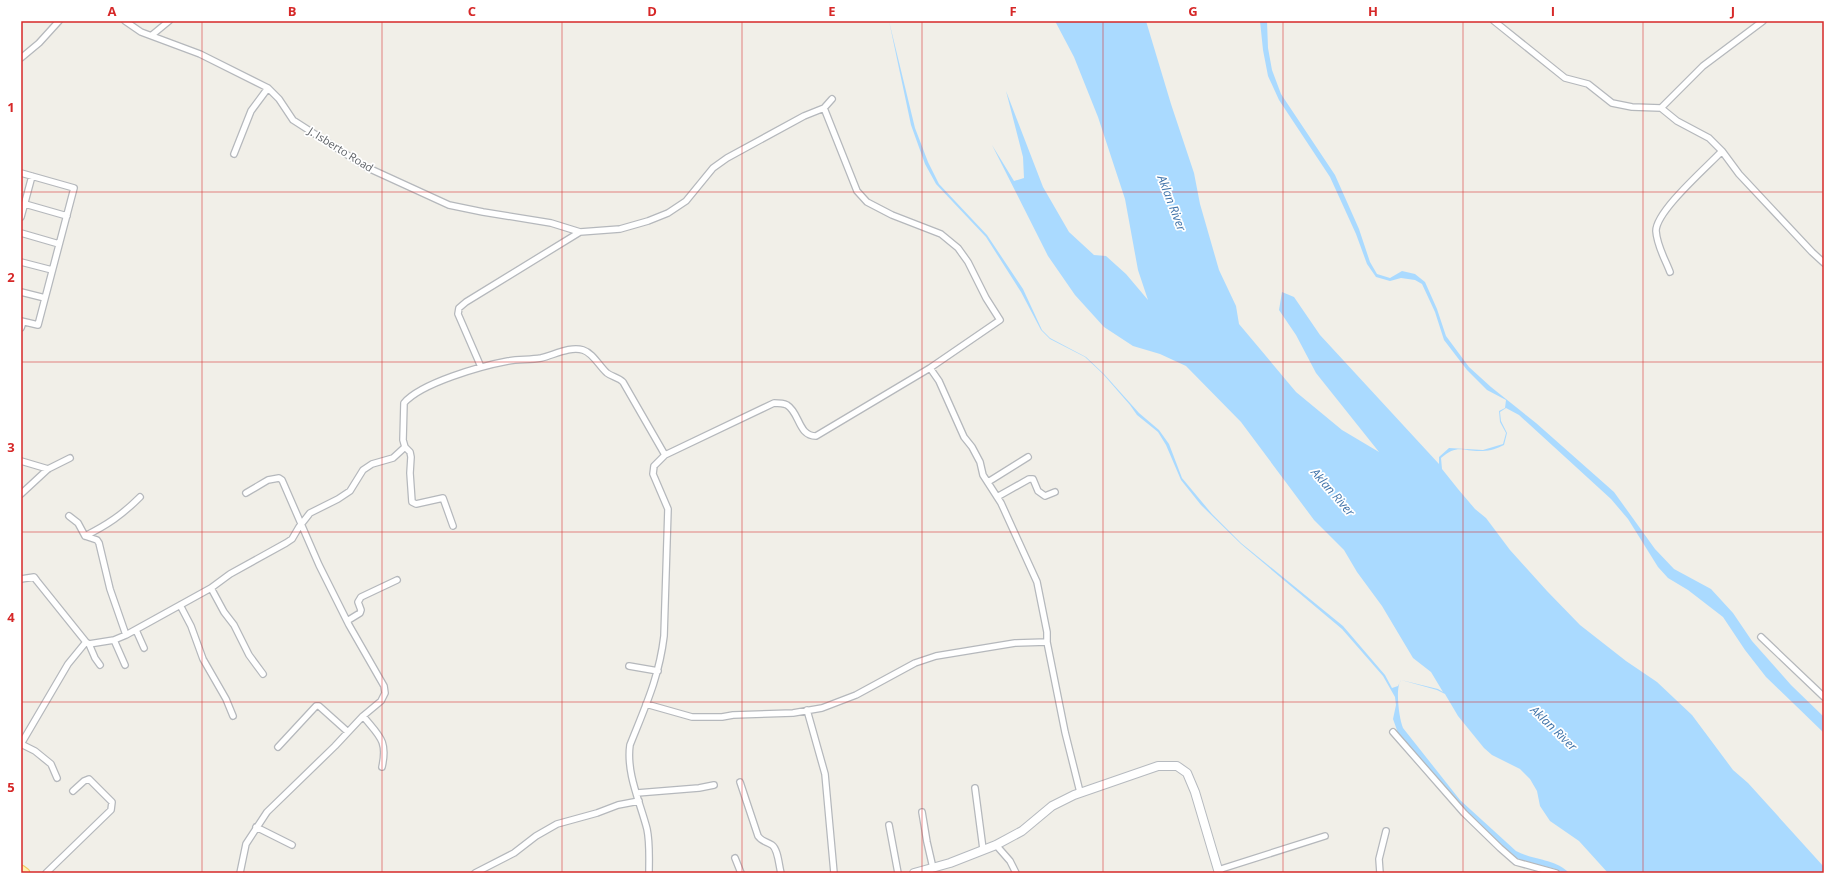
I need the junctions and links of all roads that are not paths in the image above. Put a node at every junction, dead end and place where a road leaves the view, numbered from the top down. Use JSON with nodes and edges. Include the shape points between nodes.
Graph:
{"nodes":[{"id":1,"x":59,"y":21,"type":"edge"},
{"id":2,"x":125,"y":21,"type":"edge"},
{"id":3,"x":169,"y":21,"type":"edge"},
{"id":4,"x":1494,"y":21,"type":"edge"},
{"id":5,"x":1763,"y":21,"type":"edge"},
{"id":6,"x":152,"y":35,"type":"junction"},
{"id":7,"x":21,"y":58,"type":"edge"},
{"id":8,"x":268,"y":88,"type":"junction"},
{"id":9,"x":832,"y":99,"type":"dead end"},
{"id":10,"x":824,"y":108,"type":"junction"},
{"id":11,"x":1661,"y":108,"type":"junction"},
{"id":12,"x":1722,"y":151,"type":"junction"},
{"id":13,"x":234,"y":154,"type":"dead end"},
{"id":14,"x":21,"y":173,"type":"edge"},
{"id":15,"x":32,"y":176,"type":"junction"},
{"id":16,"x":25,"y":204,"type":"junction"},
{"id":17,"x":67,"y":216,"type":"junction"},
{"id":18,"x":21,"y":217,"type":"edge"},
{"id":19,"x":580,"y":232,"type":"junction"},
{"id":20,"x":21,"y":233,"type":"edge"},
{"id":21,"x":59,"y":244,"type":"junction"},
{"id":22,"x":21,"y":262,"type":"edge"},
{"id":23,"x":1824,"y":263,"type":"edge"},
{"id":24,"x":52,"y":270,"type":"junction"},
{"id":25,"x":1670,"y":272,"type":"dead end"},
{"id":26,"x":21,"y":292,"type":"edge"},
{"id":27,"x":45,"y":298,"type":"junction"},
{"id":28,"x":22,"y":321,"type":"edge"},
{"id":29,"x":21,"y":328,"type":"edge"},
{"id":30,"x":481,"y":367,"type":"junction"},
{"id":31,"x":930,"y":368,"type":"junction"},
{"id":32,"x":405,"y":447,"type":"junction"},
{"id":33,"x":665,"y":455,"type":"junction"},
{"id":34,"x":1028,"y":457,"type":"dead end"},
{"id":35,"x":70,"y":458,"type":"dead end"},
{"id":36,"x":21,"y":462,"type":"edge"},
{"id":37,"x":48,"y":469,"type":"junction"},
{"id":38,"x":988,"y":482,"type":"junction"},
{"id":39,"x":1054,"y":492,"type":"dead end"},
{"id":40,"x":246,"y":493,"type":"dead end"},
{"id":41,"x":21,"y":494,"type":"edge"},
{"id":42,"x":997,"y":496,"type":"junction"},
{"id":43,"x":140,"y":497,"type":"dead end"},
{"id":44,"x":69,"y":516,"type":"dead end"},
{"id":45,"x":301,"y":523,"type":"junction"},
{"id":46,"x":452,"y":526,"type":"dead end"},
{"id":47,"x":85,"y":536,"type":"junction"},
{"id":48,"x":21,"y":579,"type":"edge"},
{"id":49,"x":396,"y":580,"type":"dead end"},
{"id":50,"x":211,"y":588,"type":"junction"},
{"id":51,"x":180,"y":605,"type":"junction"},
{"id":52,"x":347,"y":621,"type":"junction"},
{"id":53,"x":136,"y":630,"type":"junction"},
{"id":54,"x":126,"y":635,"type":"junction"},
{"id":55,"x":1761,"y":637,"type":"dead end"},
{"id":56,"x":114,"y":640,"type":"junction"},
{"id":57,"x":1047,"y":642,"type":"junction"},
{"id":58,"x":87,"y":643,"type":"junction"},
{"id":59,"x":144,"y":648,"type":"dead end"},
{"id":60,"x":100,"y":665,"type":"dead end"},
{"id":61,"x":125,"y":665,"type":"dead end"},
{"id":62,"x":629,"y":666,"type":"dead end"},
{"id":63,"x":658,"y":670,"type":"junction"},
{"id":64,"x":263,"y":674,"type":"dead end"},
{"id":65,"x":1824,"y":697,"type":"edge"},
{"id":66,"x":646,"y":704,"type":"junction"},
{"id":67,"x":807,"y":710,"type":"junction"},
{"id":68,"x":233,"y":716,"type":"dead end"},
{"id":69,"x":363,"y":716,"type":"junction"},
{"id":70,"x":348,"y":732,"type":"junction"},
{"id":71,"x":1393,"y":732,"type":"dead end"},
{"id":72,"x":21,"y":744,"type":"edge"},
{"id":73,"x":278,"y":747,"type":"dead end"},
{"id":74,"x":382,"y":767,"type":"dead end"},
{"id":75,"x":57,"y":778,"type":"dead end"},
{"id":76,"x":740,"y":782,"type":"dead end"},
{"id":77,"x":714,"y":784,"type":"dead end"},
{"id":78,"x":974,"y":788,"type":"dead end"},
{"id":79,"x":73,"y":791,"type":"dead end"},
{"id":80,"x":1080,"y":792,"type":"junction"},
{"id":81,"x":637,"y":793,"type":"junction"},
{"id":82,"x":639,"y":801,"type":"junction"},
{"id":83,"x":922,"y":812,"type":"dead end"},
{"id":84,"x":889,"y":825,"type":"dead end"},
{"id":85,"x":256,"y":827,"type":"junction"},
{"id":86,"x":1386,"y":831,"type":"dead end"},
{"id":87,"x":1325,"y":836,"type":"dead end"},
{"id":88,"x":292,"y":845,"type":"dead end"},
{"id":89,"x":996,"y":845,"type":"junction"},
{"id":90,"x":983,"y":849,"type":"junction"},
{"id":91,"x":735,"y":858,"type":"dead end"},
{"id":92,"x":933,"y":868,"type":"junction"},
{"id":93,"x":21,"y":870,"type":"edge"},
{"id":94,"x":1219,"y":871,"type":"edge"},
{"id":95,"x":25,"y":873,"type":"edge"},
{"id":96,"x":46,"y":873,"type":"edge"},
{"id":97,"x":240,"y":873,"type":"edge"},
{"id":98,"x":475,"y":873,"type":"edge"},
{"id":99,"x":649,"y":873,"type":"edge"},
{"id":100,"x":742,"y":873,"type":"edge"},
{"id":101,"x":781,"y":873,"type":"edge"},
{"id":102,"x":834,"y":873,"type":"edge"},
{"id":103,"x":898,"y":873,"type":"edge"},
{"id":104,"x":919,"y":873,"type":"edge"},
{"id":105,"x":1016,"y":873,"type":"edge"},
{"id":106,"x":1380,"y":873,"type":"edge"},
{"id":107,"x":1556,"y":873,"type":"edge"}],
"edges":[{"from":1,"to":7,"type":"street"},
{"from":2,"to":6,"type":"street","name":"J. Isberto Road","via":[[141,32]]},
{"from":3,"to":6,"type":"street"},
{"from":4,"to":11,"type":"street","via":[[1565,78],[1588,84],[1612,103]]},
{"from":5,"to":11,"type":"street","via":[[1703,66]]},
{"from":6,"to":8,"type":"street","name":"J. Isberto Road","via":[[200,54]]},
{"from":8,"to":13,"type":"street","via":[[251,111]]},
{"from":8,"to":19,"type":"street","name":"J. Isberto Road","via":[[293,120],[366,167],[449,205],[551,223]]},
{"from":9,"to":10,"type":"street"},
{"from":10,"to":19,"type":"street","via":[[726,158],[713,168],[686,201],[668,213],[620,229]]},
{"from":10,"to":31,"type":"street","via":[[857,191],[867,202],[892,215],[941,234],[958,248],[1000,320]]},
{"from":11,"to":12,"type":"street","via":[[1677,121],[1709,138]]},
{"from":12,"to":23,"type":"street","via":[[1739,174]]},
{"from":12,"to":25,"type":"street","via":[[1676,197],[1656,229],[1658,243]]},
{"from":14,"to":15,"type":"street"},
{"from":15,"to":16,"type":"street"},
{"from":15,"to":17,"type":"street","via":[[74,188]]},
{"from":16,"to":17,"type":"street"},
{"from":16,"to":18,"type":"street"},
{"from":17,"to":21,"type":"street"},
{"from":19,"to":30,"type":"street","via":[[459,308],[460,320]]},
{"from":20,"to":21,"type":"street"},
{"from":21,"to":24,"type":"street"},
{"from":22,"to":24,"type":"street"},
{"from":24,"to":27,"type":"street"},
{"from":26,"to":27,"type":"street"},
{"from":27,"to":28,"type":"street","via":[[38,325]]},
{"from":28,"to":29,"type":"street"},
{"from":30,"to":32,"type":"street","via":[[434,384],[406,400],[403,408]]},
{"from":30,"to":33,"type":"street","via":[[540,358],[576,349],[584,350],[608,374],[623,382]]},
{"from":31,"to":33,"type":"street","via":[[816,436],[804,432],[786,404],[774,403]]},
{"from":31,"to":38,"type":"street","via":[[939,381]]},
{"from":32,"to":45,"type":"street","via":[[393,458],[372,464],[363,470],[350,490],[325,506],[317,508]]},
{"from":32,"to":46,"type":"street","via":[[411,457],[412,502],[416,504],[443,498]]},
{"from":33,"to":63,"type":"street","via":[[654,466],[653,474],[668,509],[664,636]]},
{"from":34,"to":38,"type":"street"},
{"from":35,"to":37,"type":"street"},
{"from":36,"to":37,"type":"street"},
{"from":37,"to":41,"type":"street"},
{"from":38,"to":42,"type":"street"},
{"from":39,"to":42,"type":"street","via":[[1045,496],[1038,491],[1033,479],[1028,479]]},
{"from":40,"to":45,"type":"street","via":[[268,480],[279,478]]},
{"from":42,"to":57,"type":"street","via":[[1037,582]]},
{"from":43,"to":47,"type":"street","via":[[111,523]]},
{"from":44,"to":47,"type":"street","via":[[78,523]]},
{"from":45,"to":50,"type":"street","via":[[292,539],[230,574]]},
{"from":45,"to":52,"type":"street"},
{"from":47,"to":54,"type":"street","via":[[99,543],[110,589]]},
{"from":48,"to":58,"type":"street","via":[[34,577]]},
{"from":49,"to":52,"type":"street","via":[[361,597],[358,602],[362,610]]},
{"from":50,"to":51,"type":"street"},
{"from":50,"to":64,"type":"street","via":[[249,655]]},
{"from":51,"to":53,"type":"street"},
{"from":51,"to":68,"type":"street","via":[[203,659]]},
{"from":52,"to":69,"type":"street","via":[[384,686],[385,693],[381,701]]},
{"from":53,"to":54,"type":"street"},
{"from":53,"to":59,"type":"street"},
{"from":54,"to":56,"type":"street"},
{"from":55,"to":65,"type":"street"},
{"from":56,"to":58,"type":"street"},
{"from":56,"to":61,"type":"street"},
{"from":57,"to":67,"type":"street","via":[[1015,643],[936,656],[915,663],[856,695],[822,708]]},
{"from":57,"to":80,"type":"street"},
{"from":58,"to":60,"type":"street"},
{"from":58,"to":72,"type":"street","via":[[68,664]]},
{"from":62,"to":63,"type":"street"},
{"from":63,"to":66,"type":"street"},
{"from":66,"to":67,"type":"street","via":[[692,717],[793,713]]},
{"from":66,"to":81,"type":"street","via":[[628,754]]},
{"from":67,"to":102,"type":"street","via":[[825,774]]},
{"from":69,"to":70,"type":"street"},
{"from":69,"to":74,"type":"street","via":[[382,740],[386,752]]},
{"from":70,"to":73,"type":"street","via":[[316,706]]},
{"from":70,"to":85,"type":"street","via":[[267,812]]},
{"from":71,"to":107,"type":"street","via":[[1464,813],[1516,862]]},
{"from":72,"to":75,"type":"street","via":[[51,764]]},
{"from":76,"to":101,"type":"street","via":[[758,836],[775,849]]},
{"from":77,"to":81,"type":"street","via":[[699,788]]},
{"from":78,"to":90,"type":"street"},
{"from":79,"to":96,"type":"street","via":[[84,781],[89,780],[112,802],[111,810]]},
{"from":80,"to":89,"type":"street","via":[[1052,806],[1022,831]]},
{"from":80,"to":94,"type":"street","via":[[1158,766],[1177,766],[1187,773],[1192,782]]},
{"from":81,"to":82,"type":"street"},
{"from":82,"to":98,"type":"street","via":[[557,824],[514,853]]},
{"from":82,"to":99,"type":"street","via":[[648,831]]},
{"from":83,"to":92,"type":"street"},
{"from":84,"to":103,"type":"street"},
{"from":85,"to":88,"type":"street"},
{"from":85,"to":97,"type":"street","via":[[246,844]]},
{"from":86,"to":106,"type":"street","via":[[1379,859]]},
{"from":87,"to":94,"type":"street"},
{"from":89,"to":90,"type":"street"},
{"from":89,"to":105,"type":"street","via":[[1010,861]]},
{"from":90,"to":92,"type":"street"},
{"from":91,"to":100,"type":"street"},
{"from":92,"to":104,"type":"street"},
{"from":93,"to":95,"type":"main road"}]}
